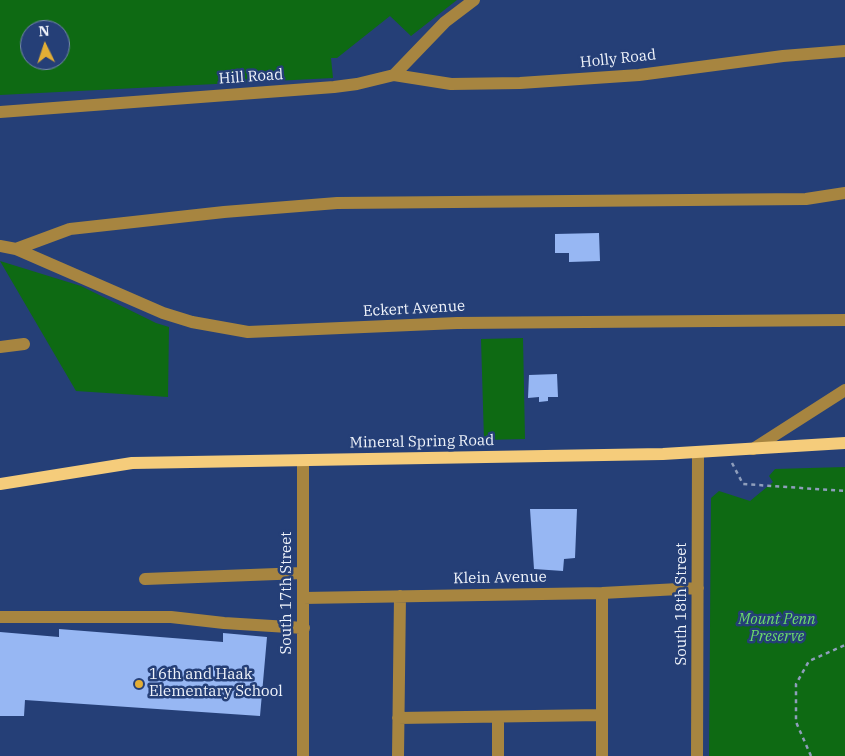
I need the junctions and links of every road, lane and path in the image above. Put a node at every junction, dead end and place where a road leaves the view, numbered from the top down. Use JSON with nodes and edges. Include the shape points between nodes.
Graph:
{"nodes":[{"id":1,"x":474,"y":0,"type":"edge"},
{"id":2,"x":845,"y":52,"type":"edge"},
{"id":3,"x":394,"y":75,"type":"junction"},
{"id":4,"x":0,"y":112,"type":"edge"},
{"id":5,"x":845,"y":193,"type":"edge"},
{"id":6,"x":0,"y":246,"type":"edge"},
{"id":7,"x":16,"y":249,"type":"junction"},
{"id":8,"x":845,"y":320,"type":"edge"},
{"id":9,"x":24,"y":344,"type":"dead end"},
{"id":10,"x":0,"y":347,"type":"edge"},
{"id":11,"x":845,"y":390,"type":"edge"},
{"id":12,"x":845,"y":443,"type":"edge"},
{"id":13,"x":753,"y":449,"type":"junction"},
{"id":14,"x":725,"y":451,"type":"junction"},
{"id":15,"x":698,"y":452,"type":"junction"},
{"id":16,"x":303,"y":461,"type":"junction"},
{"id":17,"x":0,"y":484,"type":"edge"},
{"id":18,"x":845,"y":491,"type":"edge"},
{"id":19,"x":303,"y":573,"type":"junction"},
{"id":20,"x":145,"y":579,"type":"dead end"},
{"id":21,"x":698,"y":588,"type":"junction"},
{"id":22,"x":602,"y":593,"type":"junction"},
{"id":23,"x":400,"y":596,"type":"junction"},
{"id":24,"x":303,"y":598,"type":"junction"},
{"id":25,"x":0,"y":617,"type":"edge"},
{"id":26,"x":304,"y":628,"type":"junction"},
{"id":27,"x":845,"y":645,"type":"edge"},
{"id":28,"x":602,"y":715,"type":"junction"},
{"id":29,"x":498,"y":716,"type":"junction"},
{"id":30,"x":398,"y":718,"type":"junction"},
{"id":31,"x":303,"y":756,"type":"edge"},
{"id":32,"x":398,"y":756,"type":"edge"},
{"id":33,"x":498,"y":756,"type":"edge"},
{"id":34,"x":602,"y":756,"type":"edge"},
{"id":35,"x":697,"y":756,"type":"edge"},
{"id":36,"x":811,"y":756,"type":"edge"}],
"edges":[{"from":1,"to":3,"type":"street","via":[[445,22]]},
{"from":2,"to":3,"type":"street","name":"Holly Road","via":[[783,56],[630,76],[520,83],[451,84]]},
{"from":3,"to":4,"type":"street","name":"Hill Road","via":[[334,88]]},
{"from":5,"to":7,"type":"street","via":[[806,199],[337,203],[70,228]]},
{"from":6,"to":7,"type":"street","name":"Eckert Avenue"},
{"from":7,"to":8,"type":"street","name":"Eckert Avenue","via":[[162,313],[248,332],[457,323]]},
{"from":9,"to":10,"type":"street"},
{"from":11,"to":13,"type":"street"},
{"from":12,"to":13,"type":"main road","name":"Mineral Spring Road"},
{"from":13,"to":14,"type":"main road","name":"Mineral Spring Road"},
{"from":14,"to":15,"type":"main road","name":"Mineral Spring Road"},
{"from":14,"to":18,"type":"path","via":[[743,484]]},
{"from":15,"to":16,"type":"main road","name":"Mineral Spring Road"},
{"from":15,"to":21,"type":"street","name":"South 18th Street"},
{"from":16,"to":17,"type":"main road","name":"Mineral Spring Road","via":[[132,464]]},
{"from":16,"to":19,"type":"street","name":"South 17th Street"},
{"from":19,"to":20,"type":"street"},
{"from":19,"to":24,"type":"street","name":"South 17th Street"},
{"from":21,"to":22,"type":"street","name":"Klein Avenue"},
{"from":21,"to":35,"type":"street","name":"South 18th Street"},
{"from":22,"to":23,"type":"street","name":"Klein Avenue"},
{"from":22,"to":28,"type":"street"},
{"from":23,"to":24,"type":"street","name":"Klein Avenue"},
{"from":23,"to":30,"type":"street"},
{"from":24,"to":26,"type":"street","name":"South 17th Street"},
{"from":25,"to":26,"type":"street","via":[[171,617]]},
{"from":26,"to":31,"type":"street","name":"South 17th Street"},
{"from":27,"to":36,"type":"path","via":[[809,661],[796,684],[796,722]]},
{"from":28,"to":29,"type":"street"},
{"from":28,"to":34,"type":"street"},
{"from":29,"to":30,"type":"street"},
{"from":29,"to":33,"type":"street"},
{"from":30,"to":32,"type":"street"}]}
